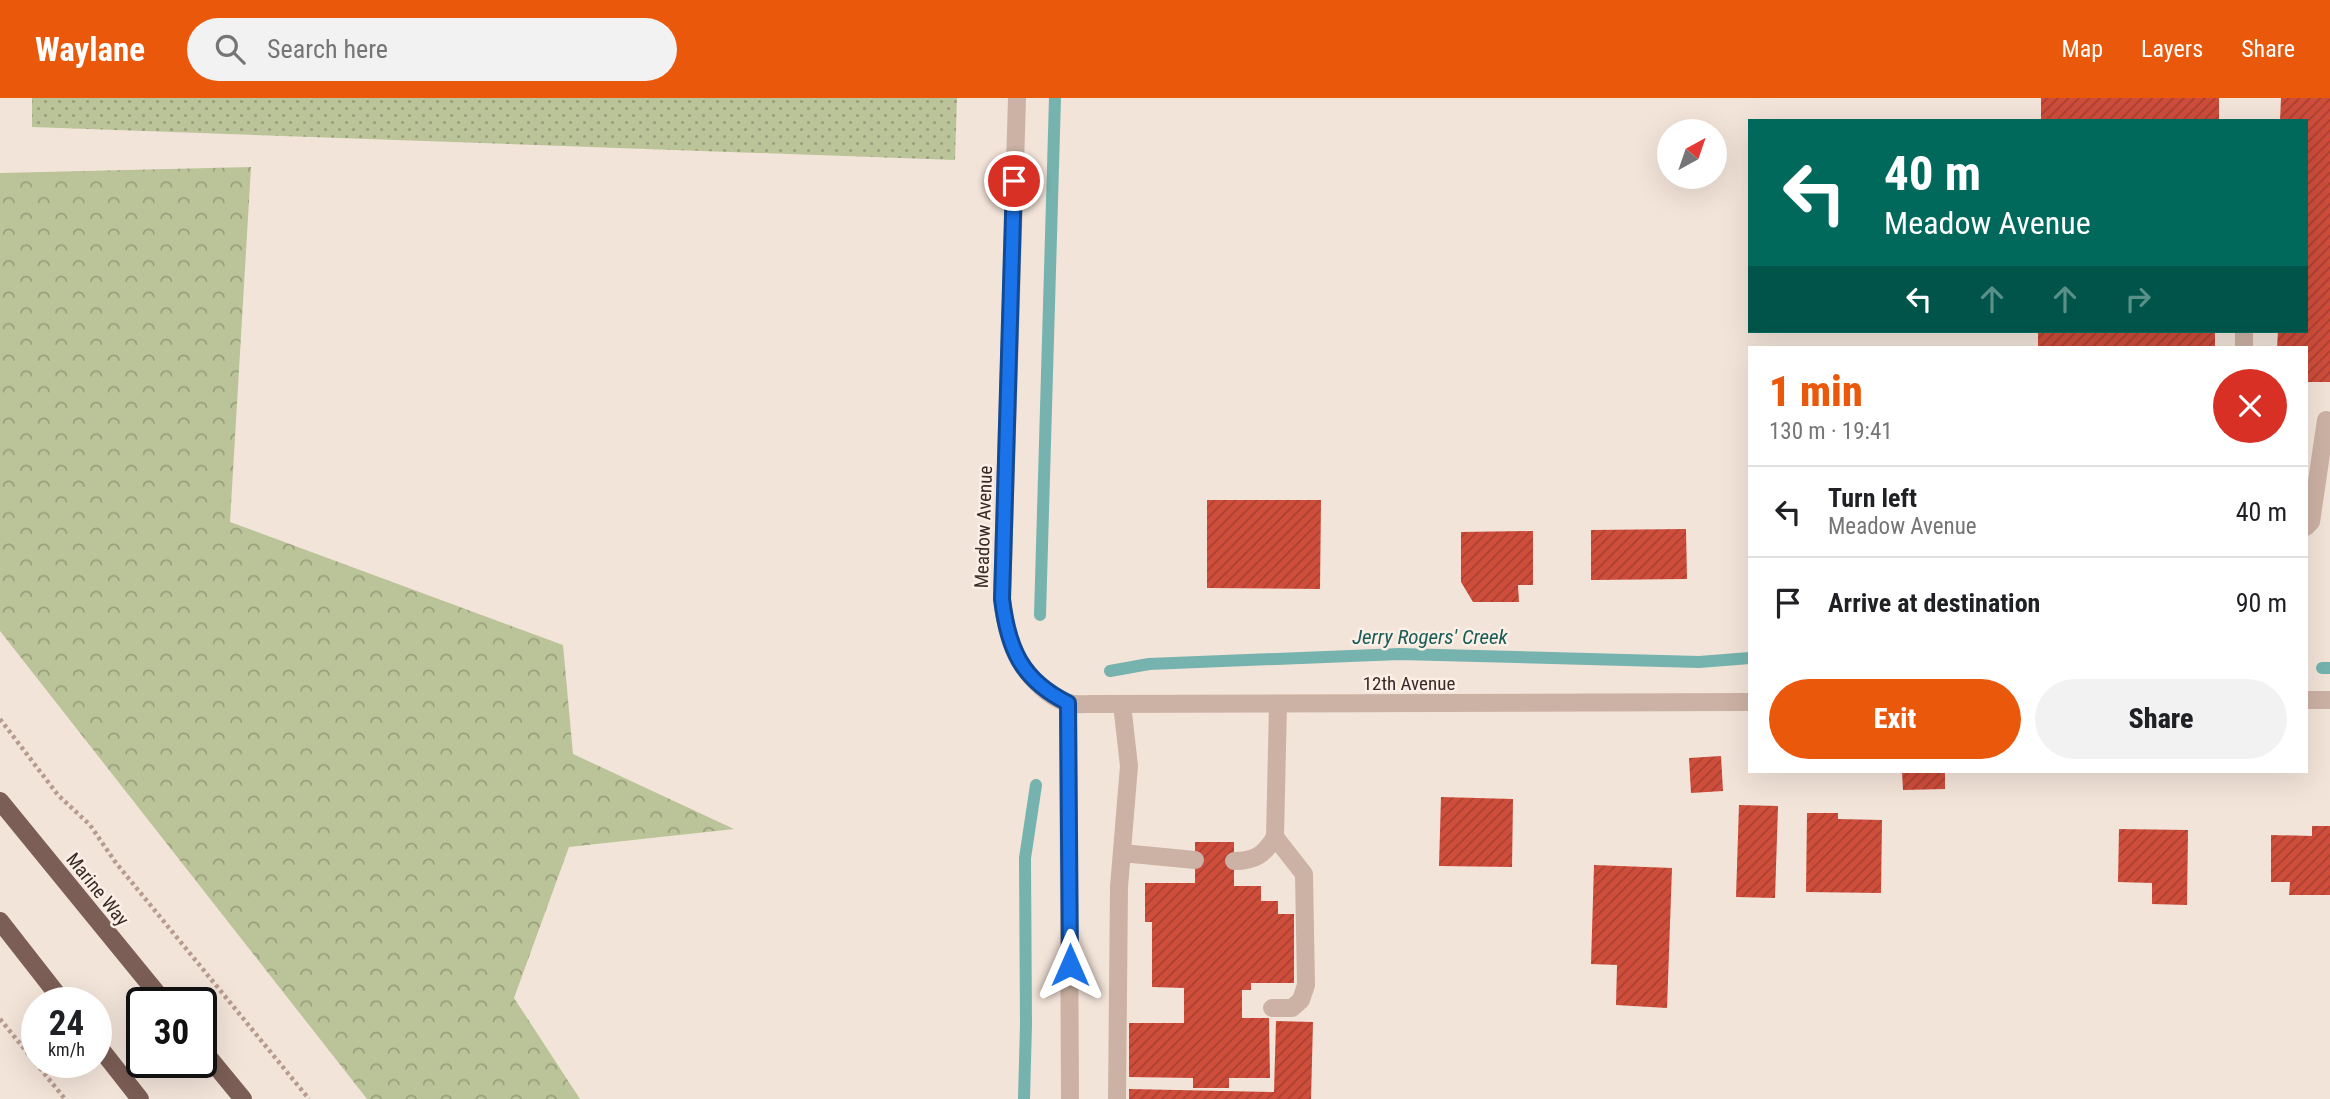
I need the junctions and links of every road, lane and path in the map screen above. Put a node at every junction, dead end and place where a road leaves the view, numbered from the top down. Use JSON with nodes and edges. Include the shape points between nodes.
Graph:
{"nodes":[{"id":1,"x":1017,"y":98,"type":"edge"},
{"id":2,"x":2326,"y":420,"type":"dead end"},
{"id":3,"x":2308,"y":525,"type":"edge"},
{"id":4,"x":2308,"y":700,"type":"edge"},
{"id":5,"x":2330,"y":700,"type":"edge"},
{"id":6,"x":1748,"y":702,"type":"edge"},
{"id":7,"x":1068,"y":703,"type":"junction"},
{"id":8,"x":1122,"y":704,"type":"junction"},
{"id":9,"x":1278,"y":704,"type":"junction"},
{"id":10,"x":0,"y":719,"type":"edge"},
{"id":11,"x":0,"y":801,"type":"edge"},
{"id":12,"x":1275,"y":837,"type":"junction"},
{"id":13,"x":1122,"y":853,"type":"junction"},
{"id":14,"x":1195,"y":860,"type":"dead end"},
{"id":15,"x":1234,"y":861,"type":"dead end"},
{"id":16,"x":0,"y":921,"type":"edge"},
{"id":17,"x":52,"y":987,"type":"edge"},
{"id":18,"x":151,"y":987,"type":"edge"},
{"id":19,"x":1272,"y":1008,"type":"dead end"},
{"id":20,"x":0,"y":1019,"type":"edge"},
{"id":21,"x":112,"y":1063,"type":"edge"},
{"id":22,"x":217,"y":1067,"type":"edge"},
{"id":23,"x":65,"y":1099,"type":"edge"},
{"id":24,"x":140,"y":1099,"type":"edge"},
{"id":25,"x":243,"y":1099,"type":"edge"},
{"id":26,"x":309,"y":1099,"type":"edge"},
{"id":27,"x":1070,"y":1099,"type":"edge"},
{"id":28,"x":1117,"y":1099,"type":"edge"}],
"edges":[{"from":1,"to":7,"type":"street","name":"Meadow Avenue","via":[[1002,599],[1015,655],[1030,677],[1050,695]]},
{"from":2,"to":3,"type":"street"},
{"from":4,"to":5,"type":"street"},
{"from":6,"to":9,"type":"street","name":"12th Avenue"},
{"from":7,"to":8,"type":"street","name":"12th Avenue"},
{"from":7,"to":27,"type":"street"},
{"from":8,"to":9,"type":"street","name":"12th Avenue"},
{"from":8,"to":13,"type":"street","via":[[1129,766]]},
{"from":9,"to":12,"type":"street"},
{"from":10,"to":26,"type":"path"},
{"from":11,"to":18,"type":"main road","name":"Marine Way"},
{"from":12,"to":15,"type":"street","via":[[1266,852],[1251,861]]},
{"from":12,"to":19,"type":"street","via":[[1304,874],[1306,985],[1301,1000],[1292,1008]]},
{"from":13,"to":14,"type":"street"},
{"from":13,"to":28,"type":"street"},
{"from":16,"to":17,"type":"main road"},
{"from":20,"to":23,"type":"path"},
{"from":21,"to":24,"type":"main road"},
{"from":22,"to":25,"type":"main road"}]}
